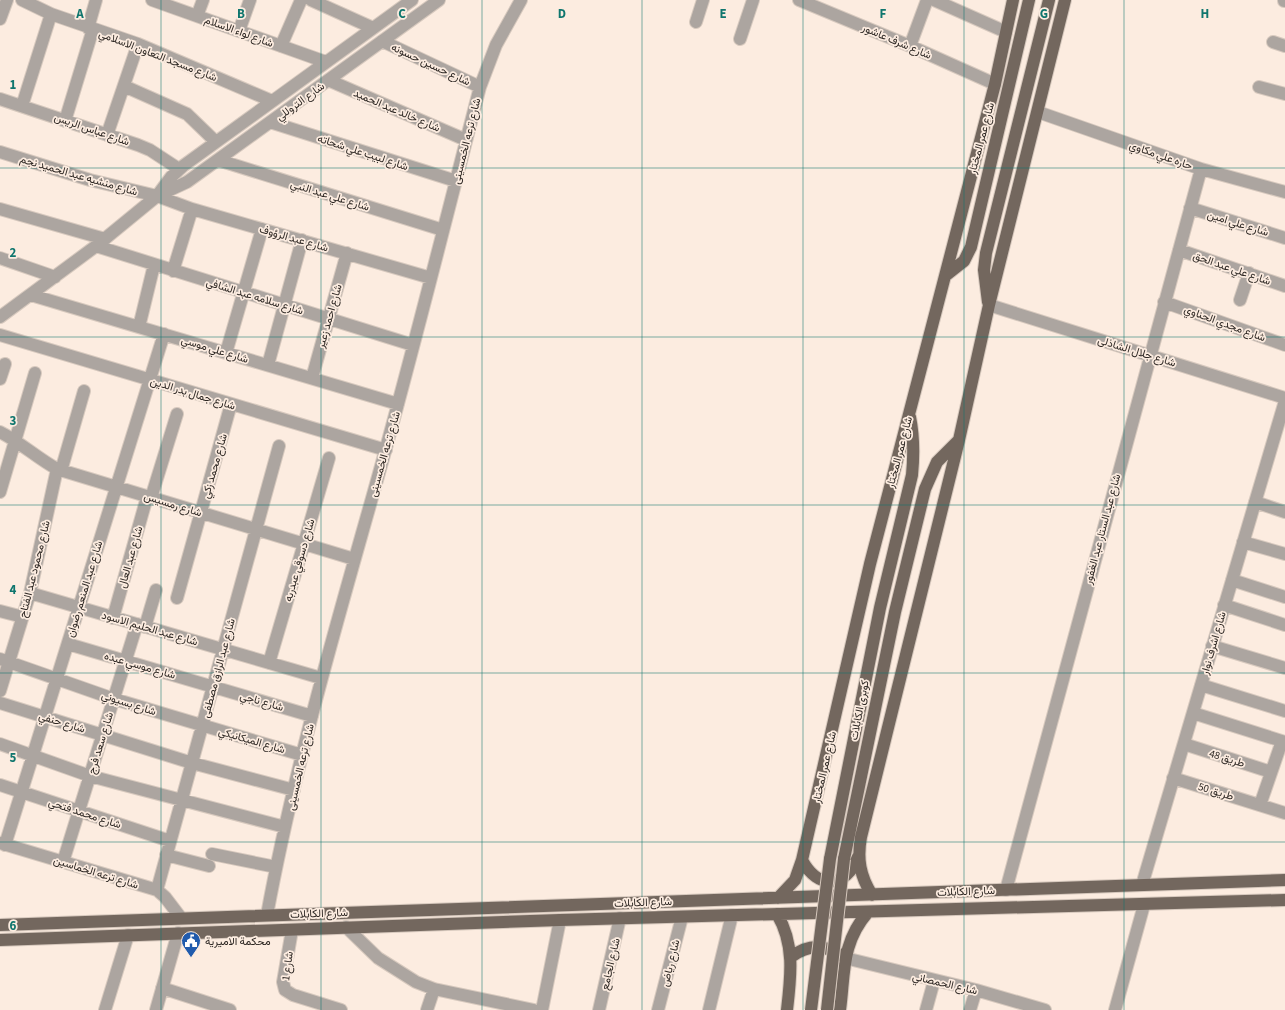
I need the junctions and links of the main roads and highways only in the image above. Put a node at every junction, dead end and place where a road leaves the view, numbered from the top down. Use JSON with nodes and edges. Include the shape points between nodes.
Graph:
{"nodes":[{"id":1,"x":1013,"y":0,"type":"edge"},
{"id":2,"x":1029,"y":0,"type":"edge"},
{"id":3,"x":1049,"y":0,"type":"edge"},
{"id":4,"x":1065,"y":0,"type":"edge"},
{"id":5,"x":945,"y":276,"type":"junction"},
{"id":6,"x":989,"y":305,"type":"junction"},
{"id":7,"x":909,"y":413,"type":"junction"},
{"id":8,"x":959,"y":440,"type":"junction"},
{"id":9,"x":858,"y":857,"type":"junction"},
{"id":10,"x":802,"y":860,"type":"junction"},
{"id":11,"x":1285,"y":880,"type":"edge"},
{"id":12,"x":872,"y":895,"type":"junction"},
{"id":13,"x":778,"y":898,"type":"junction"},
{"id":14,"x":1285,"y":900,"type":"edge"},
{"id":15,"x":868,"y":912,"type":"junction"},
{"id":16,"x":777,"y":914,"type":"junction"},
{"id":17,"x":0,"y":925,"type":"edge"},
{"id":18,"x":0,"y":940,"type":"edge"},
{"id":19,"x":791,"y":956,"type":"junction"},
{"id":20,"x":845,"y":958,"type":"junction"},
{"id":21,"x":787,"y":1010,"type":"edge"},
{"id":22,"x":811,"y":1010,"type":"edge"},
{"id":23,"x":827,"y":1010,"type":"edge"},
{"id":24,"x":840,"y":1010,"type":"edge"}],
"edges":[{"from":1,"to":5,"type":"main road","name":"شارع عمر المختار","via":[[995,84]]},
{"from":2,"to":5,"type":"main road","via":[[971,247],[964,261]]},
{"from":3,"to":6,"type":"main road","via":[[986,252],[985,276]]},
{"from":4,"to":6,"type":"main road"},
{"from":5,"to":7,"type":"main road","name":"شارع عمر المختار"},
{"from":6,"to":8,"type":"main road"},
{"from":7,"to":10,"type":"main road","name":"شارع عمر المختار","via":[[870,564]]},
{"from":7,"to":22,"type":"main road","name":"كوبرى الكابلات","bridge":true,"via":[[913,434],[912,476],[880,608],[830,859]]},
{"from":8,"to":9,"type":"main road"},
{"from":8,"to":23,"type":"main road","name":"كوبرى الكابلات","bridge":true,"via":[[937,462],[925,489],[895,612],[844,859]]},
{"from":9,"to":10,"type":"main road","via":[[854,869],[844,878],[831,882],[819,879],[808,872]]},
{"from":9,"to":12,"type":"main road","via":[[863,877]]},
{"from":10,"to":13,"type":"main road","name":"شارع عمر المختار","via":[[795,880]]},
{"from":11,"to":12,"type":"main road","name":"شارع الكابلات"},
{"from":12,"to":13,"type":"main road","name":"شارع الكابلات"},
{"from":13,"to":17,"type":"main road","name":"شارع الكابلات"},
{"from":14,"to":15,"type":"main road","name":"شارع الكابلات"},
{"from":15,"to":16,"type":"main road","name":"شارع الكابلات"},
{"from":15,"to":20,"type":"main road","via":[[852,934]]},
{"from":16,"to":18,"type":"main road","name":"شارع الكابلات"},
{"from":16,"to":19,"type":"main road","via":[[786,933]]},
{"from":19,"to":20,"type":"main road","via":[[803,949],[818,947],[832,950]]},
{"from":19,"to":21,"type":"main road"},
{"from":20,"to":24,"type":"main road"}]}
